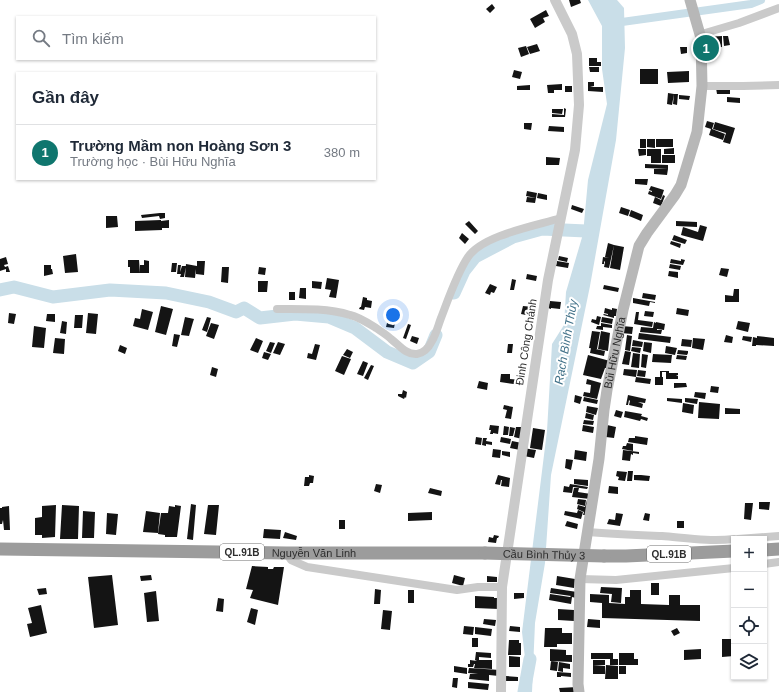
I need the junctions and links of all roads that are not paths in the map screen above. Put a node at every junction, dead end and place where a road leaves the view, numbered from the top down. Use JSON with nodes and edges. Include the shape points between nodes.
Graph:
{"nodes":[{"id":1,"x":555,"y":0,"type":"edge"},
{"id":2,"x":690,"y":0,"type":"edge"},
{"id":3,"x":779,"y":8,"type":"edge"},
{"id":4,"x":700,"y":34,"type":"junction"},
{"id":5,"x":779,"y":85,"type":"edge"},
{"id":6,"x":702,"y":86,"type":"junction"},
{"id":7,"x":561,"y":219,"type":"junction"},
{"id":8,"x":277,"y":309,"type":"dead end"},
{"id":9,"x":588,"y":532,"type":"junction"},
{"id":10,"x":779,"y":536,"type":"edge"},
{"id":11,"x":767,"y":537,"type":"edge"},
{"id":12,"x":731,"y":539,"type":"edge"},
{"id":13,"x":0,"y":549,"type":"edge"},
{"id":14,"x":779,"y":549,"type":"edge"},
{"id":15,"x":767,"y":550,"type":"edge"},
{"id":16,"x":731,"y":551,"type":"edge"},
{"id":17,"x":286,"y":553,"type":"junction"},
{"id":18,"x":485,"y":553,"type":"joint"},
{"id":19,"x":779,"y":562,"type":"edge"},
{"id":20,"x":767,"y":564,"type":"edge"},
{"id":21,"x":731,"y":568,"type":"edge"},
{"id":22,"x":580,"y":579,"type":"junction"},
{"id":23,"x":502,"y":587,"type":"junction"},
{"id":24,"x":501,"y":692,"type":"edge"},
{"id":25,"x":579,"y":692,"type":"edge"}],
"edges":[{"from":1,"to":7,"type":"street","name":"Đinh Công Chánh","via":[[572,34],[577,54],[579,105],[575,150]]},
{"from":2,"to":4,"type":"main road","name":"Bùi Hữu Nghĩa"},
{"from":3,"to":4,"type":"street"},
{"from":4,"to":6,"type":"main road","name":"Bùi Hữu Nghĩa"},
{"from":5,"to":6,"type":"street"},
{"from":6,"to":9,"type":"main road","name":"Bùi Hữu Nghĩa","via":[[697,132],[681,185],[639,246],[607,390]]},
{"from":7,"to":8,"type":"street","via":[[494,238],[473,250],[460,272],[433,339],[420,353],[409,353],[387,335],[350,314],[310,309]]},
{"from":7,"to":23,"type":"street","name":"Đinh Công Chánh","via":[[548,280]]},
{"from":9,"to":12,"type":"street","via":[[719,541]]},
{"from":9,"to":22,"type":"main road","name":"Bùi Hữu Nghĩa"},
{"from":10,"to":11,"type":"street"},
{"from":13,"to":17,"type":"highway","name":"Nguyễn Văn Linh","number":"QL.91B"},
{"from":14,"to":15,"type":"highway"},
{"from":16,"to":18,"type":"highway","name":"Cầu Bình Thủy 3","number":"QL.91B","bridge":true,"via":[[643,556]]},
{"from":17,"to":18,"type":"highway","name":"Nguyễn Văn Linh","number":"QL.91B"},
{"from":17,"to":23,"type":"street","via":[[291,560],[307,567],[456,590]]},
{"from":19,"to":20,"type":"street"},
{"from":21,"to":22,"type":"street","via":[[616,580]]},
{"from":22,"to":25,"type":"main road","name":"Bùi Hữu Nghĩa"},
{"from":23,"to":24,"type":"street","name":"Đinh Công Chánh"}]}
